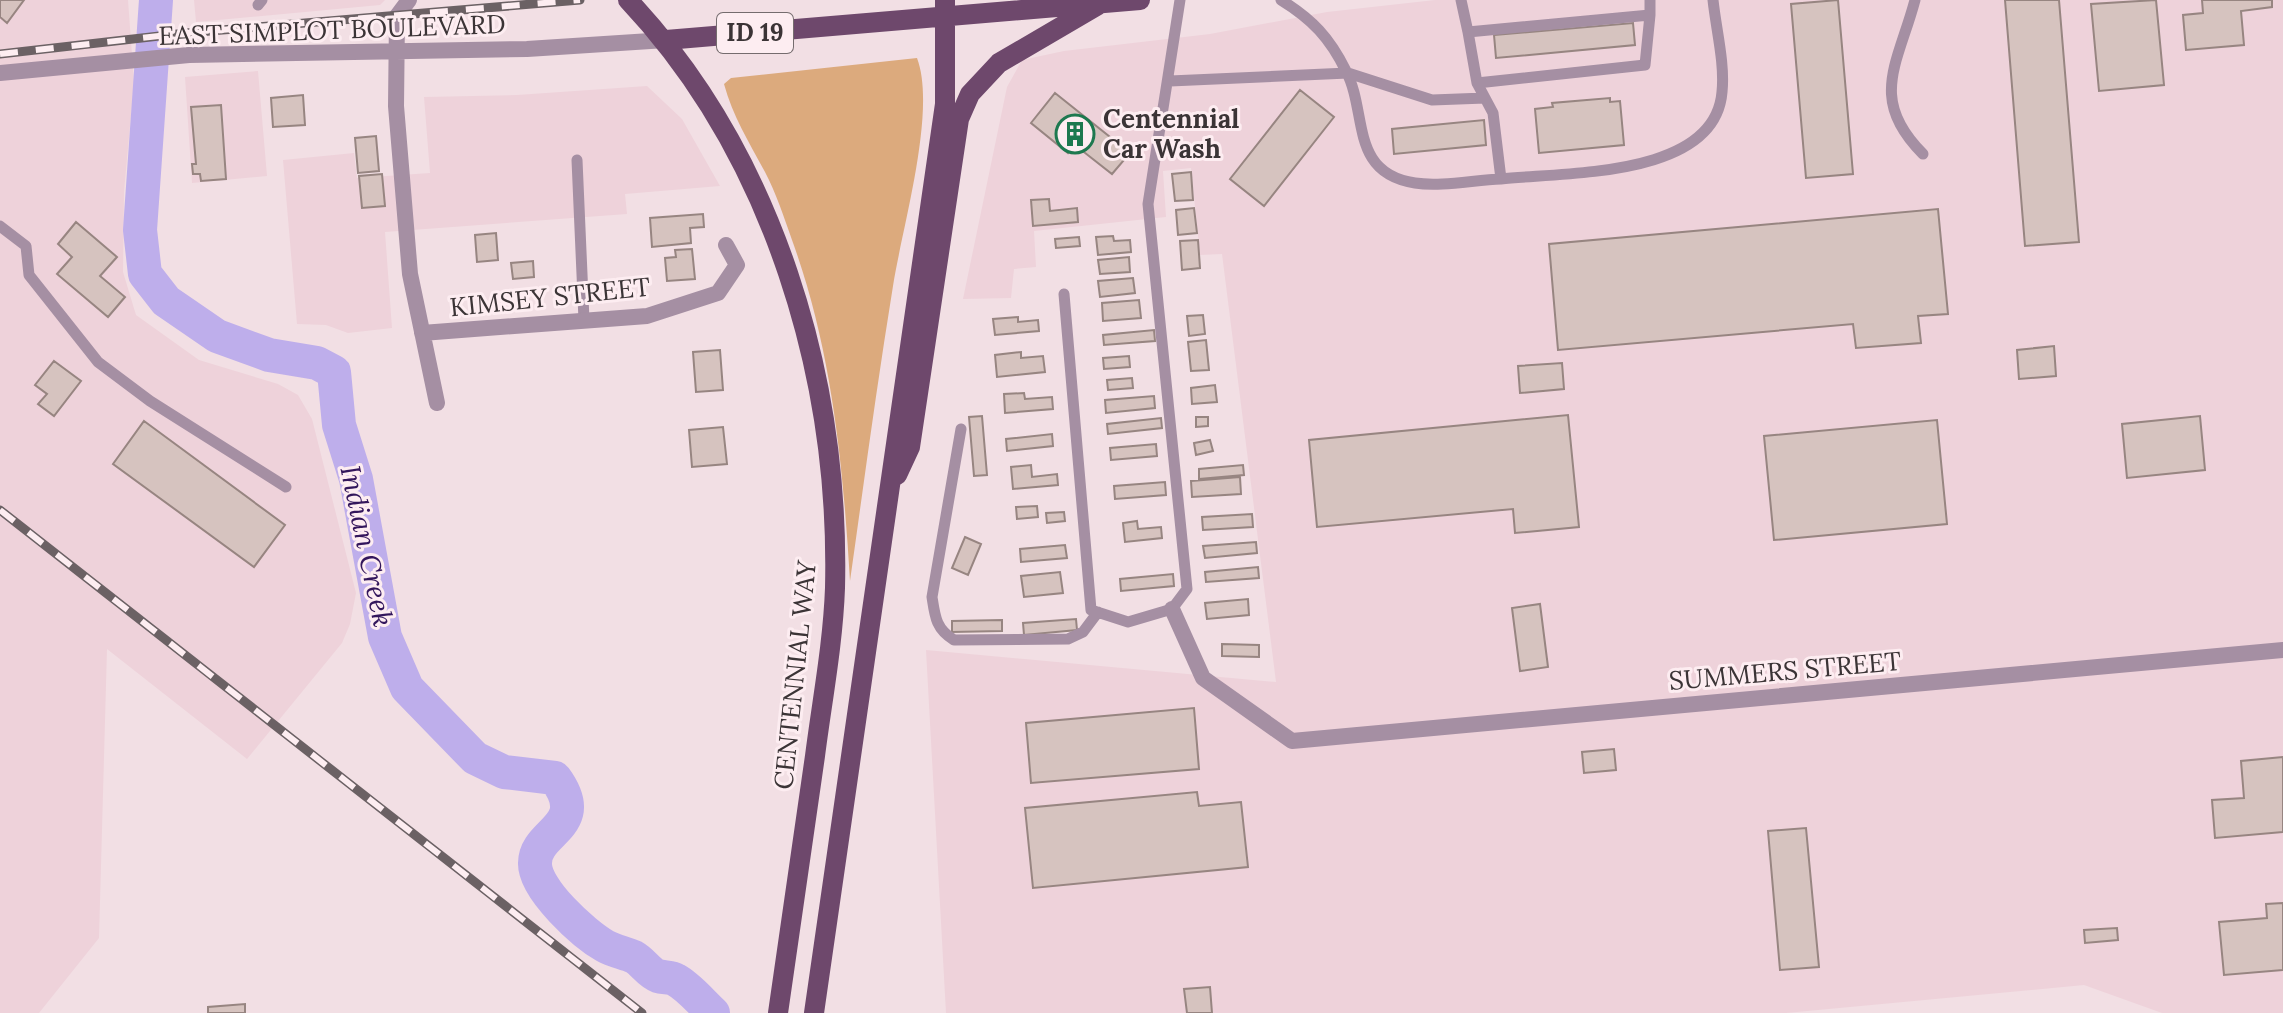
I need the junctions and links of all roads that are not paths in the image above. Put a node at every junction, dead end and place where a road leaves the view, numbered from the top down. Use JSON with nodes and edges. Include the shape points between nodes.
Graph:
{"nodes":[{"id":1,"x":628,"y":0,"type":"edge"},
{"id":2,"x":1136,"y":0,"type":"edge"},
{"id":3,"x":1180,"y":0,"type":"edge"},
{"id":4,"x":1281,"y":0,"type":"edge"},
{"id":5,"x":1461,"y":0,"type":"edge"},
{"id":6,"x":1650,"y":0,"type":"edge"},
{"id":7,"x":1713,"y":0,"type":"edge"},
{"id":8,"x":1915,"y":0,"type":"edge"},
{"id":9,"x":402,"y":2,"type":"edge"},
{"id":10,"x":1098,"y":5,"type":"junction"},
{"id":11,"x":946,"y":9,"type":"edge"},
{"id":12,"x":1650,"y":15,"type":"junction"},
{"id":13,"x":1468,"y":32,"type":"junction"},
{"id":14,"x":666,"y":40,"type":"junction"},
{"id":15,"x":395,"y":50,"type":"junction"},
{"id":16,"x":0,"y":73,"type":"edge"},
{"id":17,"x":1348,"y":73,"type":"junction"},
{"id":18,"x":1170,"y":81,"type":"junction"},
{"id":19,"x":1477,"y":83,"type":"junction"},
{"id":20,"x":1485,"y":98,"type":"junction"},
{"id":21,"x":1923,"y":154,"type":"dead end"},
{"id":22,"x":577,"y":160,"type":"dead end"},
{"id":23,"x":1501,"y":179,"type":"junction"},
{"id":24,"x":0,"y":226,"type":"edge"},
{"id":25,"x":726,"y":245,"type":"dead end"},
{"id":26,"x":1064,"y":294,"type":"dead end"},
{"id":27,"x":584,"y":320,"type":"junction"},
{"id":28,"x":422,"y":333,"type":"junction"},
{"id":29,"x":437,"y":403,"type":"dead end"},
{"id":30,"x":961,"y":429,"type":"dead end"},
{"id":31,"x":286,"y":487,"type":"dead end"},
{"id":32,"x":887,"y":496,"type":"junction"},
{"id":33,"x":1172,"y":609,"type":"junction"},
{"id":34,"x":1098,"y":612,"type":"junction"},
{"id":35,"x":2283,"y":650,"type":"edge"},
{"id":36,"x":815,"y":1005,"type":"edge"},
{"id":37,"x":778,"y":1013,"type":"edge"}],
"edges":[{"from":1,"to":14,"type":"main road","name":"CENTENNIAL WAY"},
{"from":2,"to":10,"type":"main road","number":"ID 19"},
{"from":3,"to":18,"type":"lane"},
{"from":4,"to":17,"type":"lane","via":[[1311,19]]},
{"from":5,"to":13,"type":"lane"},
{"from":6,"to":12,"type":"lane"},
{"from":7,"to":23,"type":"lane","via":[[1722,92],[1716,116],[1696,142],[1640,164]]},
{"from":8,"to":21,"type":"lane","via":[[1890,80],[1901,133]]},
{"from":9,"to":15,"type":"street"},
{"from":10,"to":11,"type":"main road","number":"ID 19"},
{"from":10,"to":32,"type":"main road","via":[[999,63],[970,94],[959,119],[910,447]]},
{"from":11,"to":14,"type":"main road","number":"ID 19"},
{"from":11,"to":32,"type":"main road","via":[[945,104]]},
{"from":12,"to":13,"type":"lane"},
{"from":12,"to":19,"type":"lane","via":[[1645,65]]},
{"from":13,"to":19,"type":"lane"},
{"from":14,"to":15,"type":"street","name":"EAST SIMPLOT BOULEVARD"},
{"from":14,"to":37,"type":"main road","name":"CENTENNIAL WAY","via":[[716,115],[790,276],[812,355],[829,450],[835,590]]},
{"from":15,"to":16,"type":"street","name":"EAST SIMPLOT BOULEVARD","via":[[189,55]]},
{"from":15,"to":28,"type":"street","via":[[410,274]]},
{"from":17,"to":18,"type":"lane"},
{"from":17,"to":20,"type":"lane","via":[[1432,100]]},
{"from":17,"to":23,"type":"lane","via":[[1365,149],[1385,171],[1414,183]]},
{"from":18,"to":33,"type":"lane","via":[[1148,204],[1187,589]]},
{"from":19,"to":20,"type":"lane"},
{"from":20,"to":23,"type":"lane","via":[[1493,113]]},
{"from":22,"to":27,"type":"lane"},
{"from":24,"to":31,"type":"lane","via":[[26,246],[29,275],[98,362]]},
{"from":25,"to":27,"type":"street","name":"KIMSEY STREET","via":[[737,265],[718,293],[647,316]]},
{"from":26,"to":34,"type":"lane","via":[[1091,610]]},
{"from":27,"to":28,"type":"street","name":"KIMSEY STREET"},
{"from":28,"to":29,"type":"street"},
{"from":30,"to":34,"type":"lane","via":[[932,597],[935,621],[944,634],[954,640],[1068,639],[1083,632]]},
{"from":32,"to":36,"type":"main road"},
{"from":33,"to":34,"type":"lane","via":[[1128,622]]},
{"from":33,"to":35,"type":"street","name":"SUMMERS STREET","via":[[1203,678],[1292,741]]}]}
